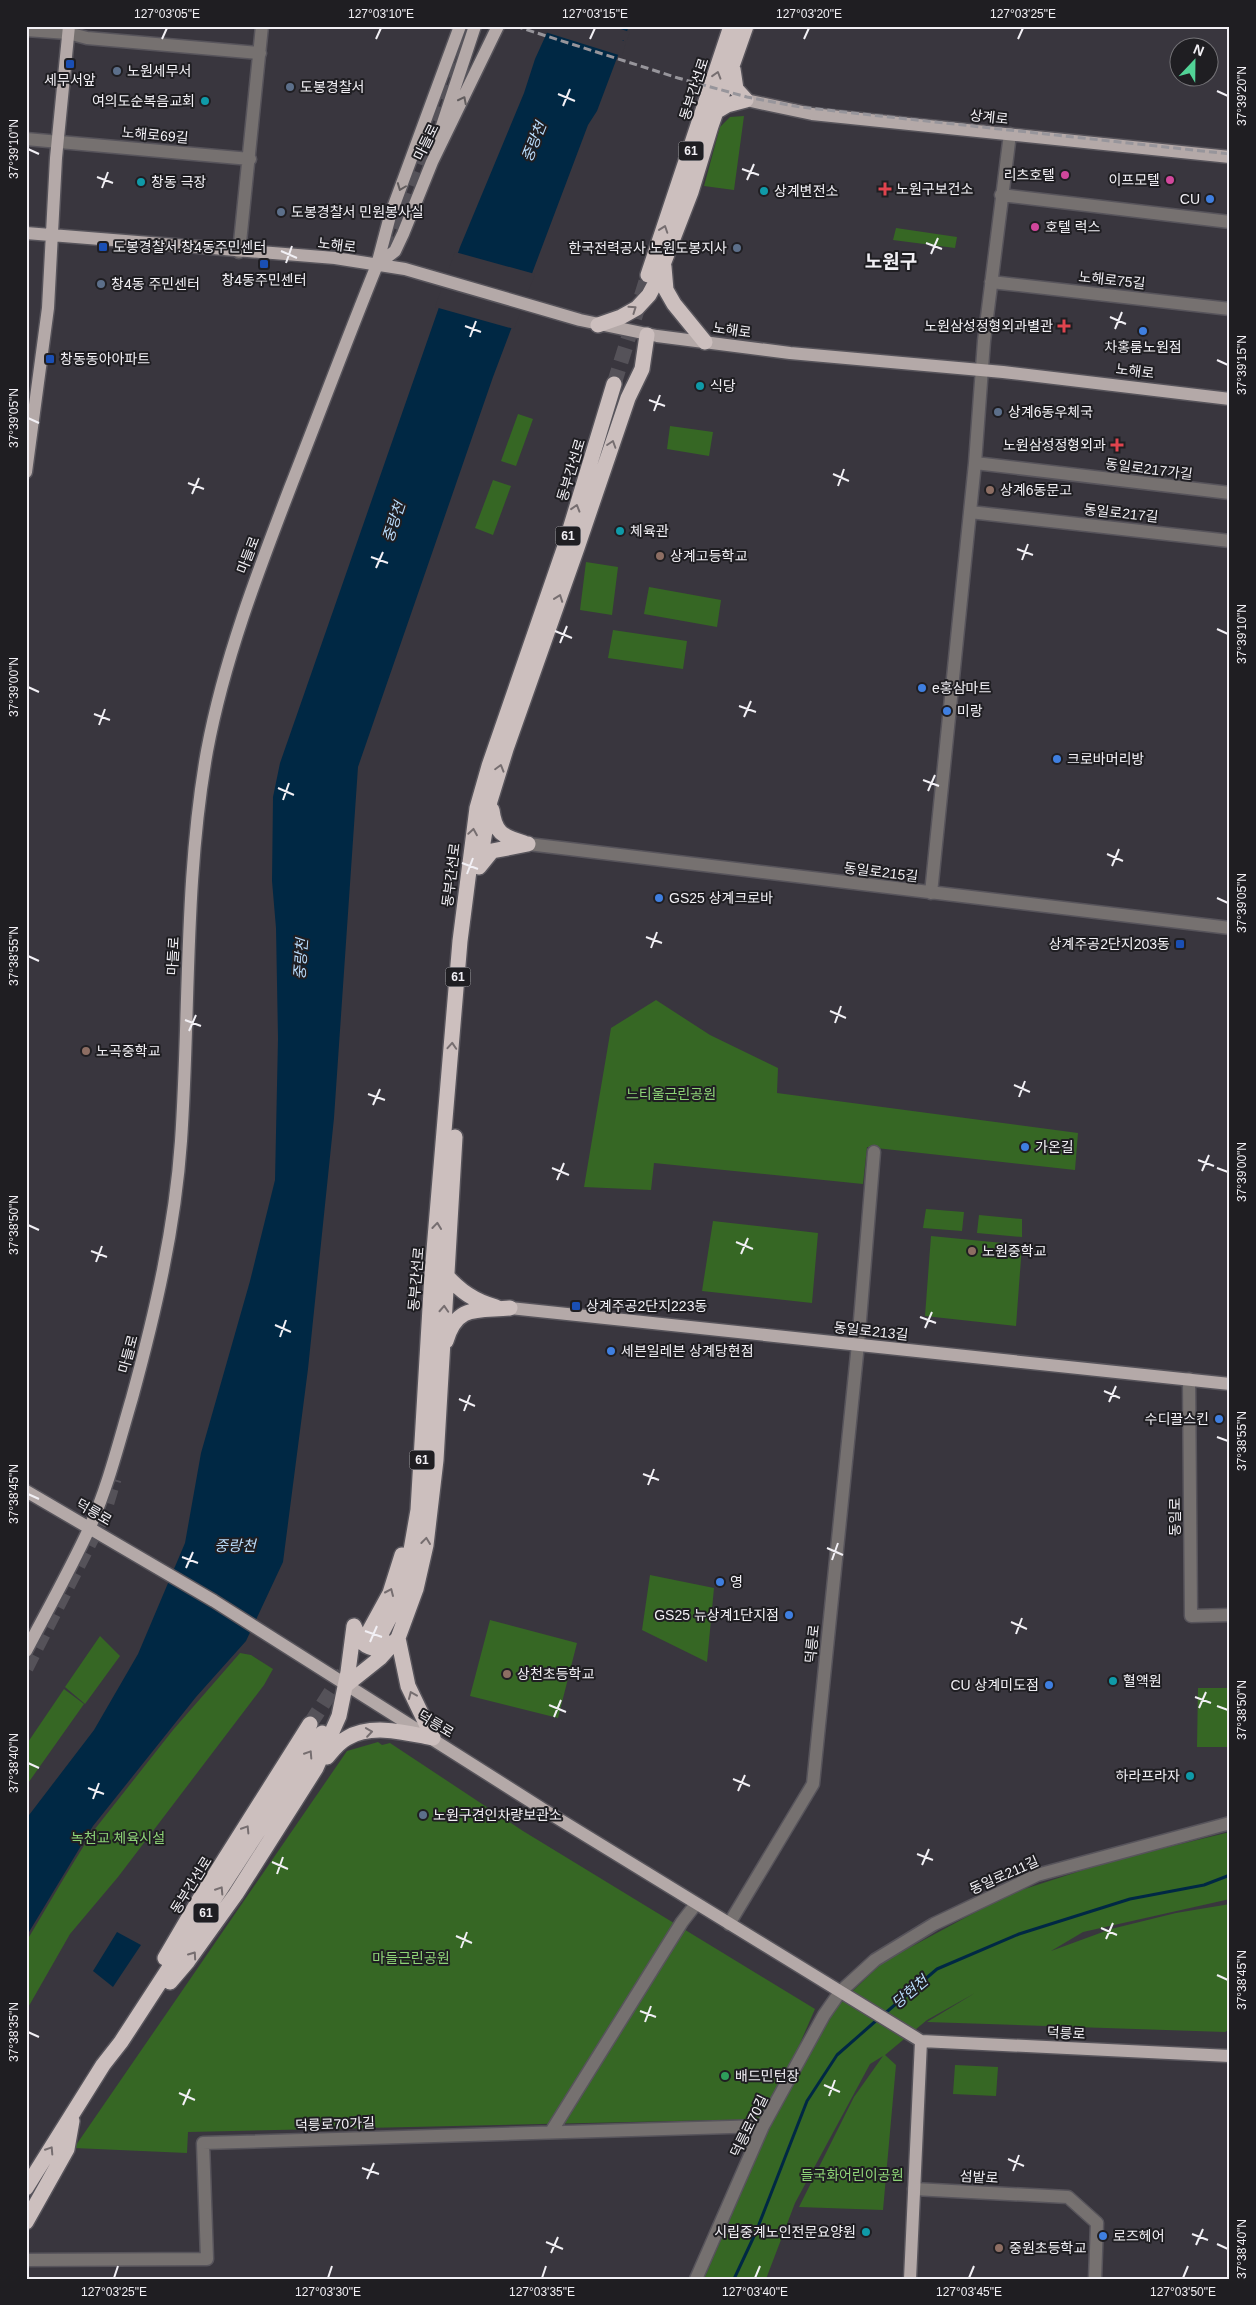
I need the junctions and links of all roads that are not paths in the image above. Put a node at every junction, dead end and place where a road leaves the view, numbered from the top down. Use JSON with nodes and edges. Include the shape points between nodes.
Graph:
{"nodes":[{"id":1,"x":262,"y":26,"type":"edge"},
{"id":2,"x":452,"y":26,"type":"edge"},
{"id":3,"x":460,"y":26,"type":"edge"},
{"id":4,"x":475,"y":26,"type":"edge"},
{"id":5,"x":498,"y":26,"type":"edge"},
{"id":6,"x":731,"y":26,"type":"edge"},
{"id":7,"x":746,"y":26,"type":"edge"},
{"id":8,"x":26,"y":30,"type":"edge"},
{"id":9,"x":68,"y":30,"type":"edge"},
{"id":10,"x":455,"y":44,"type":"junction"},
{"id":11,"x":260,"y":53,"type":"junction"},
{"id":12,"x":732,"y":66,"type":"junction"},
{"id":13,"x":746,"y":100,"type":"junction"},
{"id":14,"x":717,"y":111,"type":"junction"},
{"id":15,"x":1010,"y":134,"type":"junction"},
{"id":16,"x":26,"y":139,"type":"edge"},
{"id":17,"x":57,"y":142,"type":"junction"},
{"id":18,"x":1230,"y":156,"type":"edge"},
{"id":19,"x":250,"y":159,"type":"junction"},
{"id":20,"x":432,"y":162,"type":"junction"},
{"id":21,"x":1001,"y":196,"type":"junction"},
{"id":22,"x":1230,"y":222,"type":"edge"},
{"id":23,"x":26,"y":233,"type":"edge"},
{"id":24,"x":52,"y":235,"type":"junction"},
{"id":25,"x":239,"y":252,"type":"junction"},
{"id":26,"x":663,"y":264,"type":"junction"},
{"id":27,"x":377,"y":265,"type":"junction"},
{"id":28,"x":648,"y":275,"type":"tunnel mouth"},
{"id":29,"x":991,"y":282,"type":"junction"},
{"id":30,"x":1230,"y":309,"type":"edge"},
{"id":31,"x":598,"y":325,"type":"junction"},
{"id":32,"x":648,"y":335,"type":"junction"},
{"id":33,"x":705,"y":342,"type":"junction"},
{"id":34,"x":982,"y":370,"type":"junction"},
{"id":35,"x":614,"y":384,"type":"tunnel mouth"},
{"id":36,"x":1230,"y":399,"type":"edge"},
{"id":37,"x":975,"y":463,"type":"junction"},
{"id":38,"x":26,"y":472,"type":"edge"},
{"id":39,"x":1230,"y":493,"type":"edge"},
{"id":40,"x":970,"y":512,"type":"junction"},
{"id":41,"x":1230,"y":541,"type":"edge"},
{"id":42,"x":490,"y":801,"type":"junction"},
{"id":43,"x":528,"y":844,"type":"junction"},
{"id":44,"x":479,"y":867,"type":"junction"},
{"id":45,"x":931,"y":893,"type":"junction"},
{"id":46,"x":462,"y":921,"type":"junction"},
{"id":47,"x":1230,"y":928,"type":"edge"},
{"id":48,"x":451,"y":1072,"type":"junction"},
{"id":49,"x":874,"y":1152,"type":"dead end"},
{"id":50,"x":446,"y":1274,"type":"junction"},
{"id":51,"x":510,"y":1308,"type":"junction"},
{"id":52,"x":858,"y":1344,"type":"junction"},
{"id":53,"x":434,"y":1358,"type":"junction"},
{"id":54,"x":1189,"y":1380,"type":"junction"},
{"id":55,"x":1230,"y":1384,"type":"edge"},
{"id":56,"x":424,"y":1389,"type":"junction"},
{"id":57,"x":436,"y":1442,"type":"junction"},
{"id":58,"x":26,"y":1490,"type":"edge"},
{"id":59,"x":419,"y":1497,"type":"junction"},
{"id":60,"x":90,"y":1526,"type":"junction"},
{"id":61,"x":1230,"y":1615,"type":"edge"},
{"id":62,"x":398,"y":1638,"type":"junction"},
{"id":63,"x":26,"y":1651,"type":"edge"},
{"id":64,"x":345,"y":1686,"type":"junction"},
{"id":65,"x":433,"y":1738,"type":"junction"},
{"id":66,"x":316,"y":1768,"type":"junction"},
{"id":67,"x":1230,"y":1823,"type":"edge"},
{"id":68,"x":696,"y":1904,"type":"junction"},
{"id":69,"x":729,"y":1924,"type":"junction"},
{"id":70,"x":840,"y":1992,"type":"junction"},
{"id":71,"x":128,"y":2032,"type":"junction"},
{"id":72,"x":921,"y":2042,"type":"junction"},
{"id":73,"x":1230,"y":2056,"type":"edge"},
{"id":74,"x":103,"y":2065,"type":"junction"},
{"id":75,"x":73,"y":2112,"type":"junction"},
{"id":76,"x":763,"y":2126,"type":"junction"},
{"id":77,"x":551,"y":2132,"type":"junction"},
{"id":78,"x":26,"y":2188,"type":"edge"},
{"id":79,"x":914,"y":2189,"type":"junction"},
{"id":80,"x":26,"y":2222,"type":"edge"},
{"id":81,"x":26,"y":2260,"type":"edge"},
{"id":82,"x":696,"y":2279,"type":"edge"},
{"id":83,"x":910,"y":2279,"type":"edge"},
{"id":84,"x":1095,"y":2279,"type":"edge"}],
"edges":[{"from":1,"to":11,"type":"street"},
{"from":2,"to":10,"type":"main road"},
{"from":3,"to":10,"type":"main road","name":"마들로"},
{"from":4,"to":20,"type":"main road"},
{"from":20,"to":5,"type":"main road","name":"마들로","one_way":true},
{"from":28,"to":6,"type":"highway","name":"동부간선로","number":"61","one_way":true},
{"from":7,"to":12,"type":"highway"},
{"from":8,"to":9,"type":"street"},
{"from":9,"to":11,"type":"street","via":[[87,38]]},
{"from":9,"to":17,"type":"main road"},
{"from":10,"to":27,"type":"main road","name":"마들로","one_way":true,"via":[[390,216]]},
{"from":11,"to":19,"type":"street"},
{"from":12,"to":13,"type":"highway","via":[[736,89]]},
{"from":12,"to":14,"type":"highway"},
{"from":13,"to":14,"type":"highway"},
{"from":13,"to":15,"type":"main road","name":"상계로","via":[[812,114]]},
{"from":14,"to":26,"type":"highway"},
{"from":15,"to":18,"type":"main road","name":"상계로"},
{"from":15,"to":21,"type":"street"},
{"from":16,"to":17,"type":"street","name":"노해로69길"},
{"from":17,"to":19,"type":"street","name":"노해로69길"},
{"from":17,"to":24,"type":"main road"},
{"from":19,"to":25,"type":"street"},
{"from":20,"to":27,"type":"main road","name":"마들로","via":[[395,251]]},
{"from":21,"to":22,"type":"street"},
{"from":21,"to":29,"type":"street"},
{"from":23,"to":24,"type":"main road","name":"노해로"},
{"from":24,"to":25,"type":"main road","name":"노해로"},
{"from":24,"to":38,"type":"main road","via":[[48,308]]},
{"from":25,"to":27,"type":"main road","name":"노해로","via":[[334,258]]},
{"from":31,"to":26,"type":"highway","one_way":true,"via":[[637,308],[649,295]]},
{"from":26,"to":33,"type":"highway","via":[[666,290]]},
{"from":27,"to":31,"type":"main road","name":"노해로","via":[[405,269]]},
{"from":27,"to":60,"type":"main road","name":"마들로","via":[[251,588],[225,670],[207,750],[197,819],[184,1025],[181,1142],[173,1210],[152,1324],[117,1451]]},
{"from":29,"to":30,"type":"street","name":"노해로75길"},
{"from":29,"to":34,"type":"street"},
{"from":31,"to":32,"type":"main road","name":"노해로"},
{"from":32,"to":33,"type":"main road","name":"노해로"},
{"from":42,"to":32,"type":"highway","one_way":true,"via":[[628,398],[642,369]]},
{"from":33,"to":34,"type":"main road","name":"노해로"},
{"from":34,"to":36,"type":"main road","name":"노해로"},
{"from":34,"to":37,"type":"street"},
{"from":46,"to":35,"type":"highway","name":"동부간선로","number":"61","one_way":true,"via":[[472,835],[489,766],[564,549]]},
{"from":37,"to":39,"type":"street","name":"동일로217가길"},
{"from":37,"to":40,"type":"street"},
{"from":40,"to":41,"type":"street","name":"동일로217길"},
{"from":40,"to":45,"type":"street"},
{"from":42,"to":43,"type":"highway","via":[[494,825],[499,832]]},
{"from":42,"to":44,"type":"highway"},
{"from":43,"to":44,"type":"highway","via":[[492,851]]},
{"from":43,"to":45,"type":"street","name":"동일로215길"},
{"from":44,"to":46,"type":"highway"},
{"from":45,"to":47,"type":"street","name":"동일로215길"},
{"from":48,"to":46,"type":"highway","name":"동부간선로","number":"61","one_way":true},
{"from":48,"to":50,"type":"highway","via":[[455,1131]]},
{"from":53,"to":48,"type":"highway","name":"동부간선로","number":"61","one_way":true,"via":[[432,1274]]},
{"from":49,"to":52,"type":"street","name":"덕릉로"},
{"from":50,"to":51,"type":"highway","via":[[459,1291],[478,1301]]},
{"from":53,"to":50,"type":"highway","one_way":true},
{"from":51,"to":52,"type":"main road","name":"동일로213길"},
{"from":51,"to":53,"type":"highway","via":[[469,1311],[459,1315]]},
{"from":52,"to":54,"type":"main road","name":"동일로213길"},
{"from":52,"to":69,"type":"street","name":"덕릉로","via":[[812,1784]]},
{"from":53,"to":56,"type":"highway","name":"동부간선로","number":"61"},
{"from":53,"to":57,"type":"highway"},
{"from":54,"to":55,"type":"main road","name":"동일로213길"},
{"from":54,"to":61,"type":"street","name":"동일로","via":[[1191,1616]]},
{"from":56,"to":59,"type":"highway","name":"동부간선로","number":"61"},
{"from":59,"to":56,"type":"highway","name":"동부간선로","number":"61","one_way":true,"via":[[404,1590],[373,1636],[404,1547]]},
{"from":57,"to":59,"type":"highway"},
{"from":62,"to":57,"type":"highway","one_way":true,"via":[[416,1589],[426,1545]]},
{"from":58,"to":60,"type":"main road","name":"덕릉로"},
{"from":60,"to":63,"type":"main road","name":"마들로"},
{"from":60,"to":64,"type":"main road","name":"덕릉로"},
{"from":62,"to":64,"type":"highway","via":[[380,1658]]},
{"from":62,"to":64,"type":"highway","via":[[380,1650],[369,1648],[360,1642],[354,1626]]},
{"from":65,"to":62,"type":"highway","one_way":true,"via":[[408,1686]]},
{"from":64,"to":65,"type":"main road","name":"덕릉로"},
{"from":64,"to":66,"type":"highway","via":[[336,1726]]},
{"from":66,"to":65,"type":"highway","one_way":true,"via":[[348,1736],[371,1731],[398,1731]]},
{"from":65,"to":68,"type":"main road","name":"덕릉로"},
{"from":71,"to":66,"type":"highway","one_way":true,"via":[[193,1954],[236,1894]]},
{"from":67,"to":70,"type":"street","name":"동일로211길","via":[[1037,1875],[934,1924],[875,1960]]},
{"from":68,"to":69,"type":"main road","name":"덕릉로"},
{"from":68,"to":77,"type":"street"},
{"from":69,"to":70,"type":"main road","name":"덕릉로"},
{"from":70,"to":72,"type":"main road","name":"덕릉로"},
{"from":70,"to":76,"type":"street","name":"덕릉로70길"},
{"from":71,"to":74,"type":"highway","name":"동부간선로","number":"61"},
{"from":71,"to":74,"type":"highway","name":"동부간선로","number":"61","via":[[316,1729],[199,1900]]},
{"from":72,"to":73,"type":"main road","name":"덕릉로"},
{"from":72,"to":79,"type":"main road"},
{"from":74,"to":75,"type":"highway","name":"동부간선로","number":"61"},
{"from":78,"to":75,"type":"highway","name":"동부간선로","number":"61","one_way":true},
{"from":75,"to":80,"type":"highway","via":[[67,2149]]},
{"from":76,"to":77,"type":"street","name":"덕릉로70가길"},
{"from":76,"to":82,"type":"street","name":"덕릉로70길"},
{"from":77,"to":81,"type":"street","name":"덕릉로70가길","via":[[203,2143],[207,2259]]},
{"from":79,"to":83,"type":"main road"},
{"from":79,"to":84,"type":"street","name":"섬밭로","via":[[1068,2197],[1097,2223]]}]}
